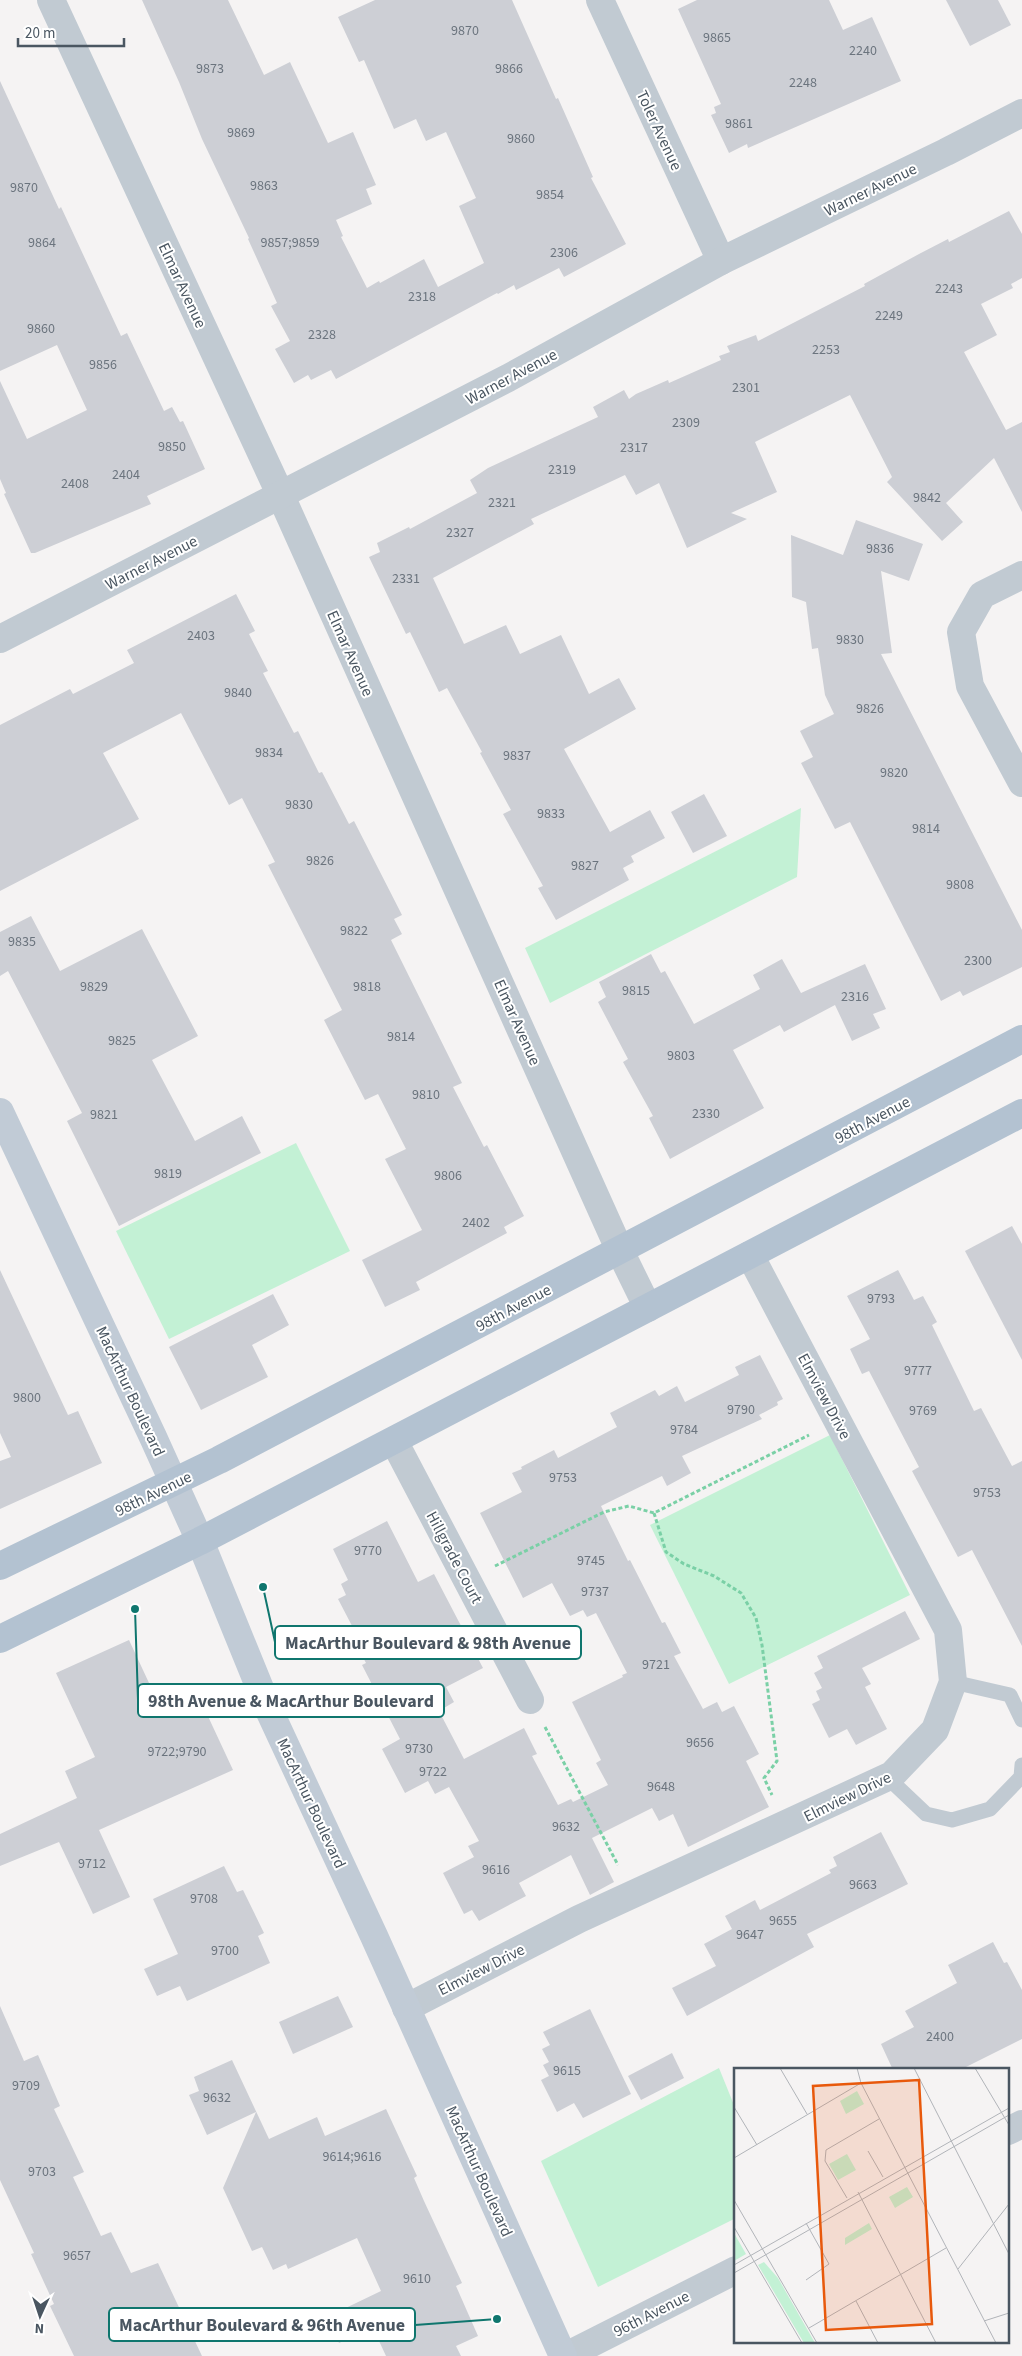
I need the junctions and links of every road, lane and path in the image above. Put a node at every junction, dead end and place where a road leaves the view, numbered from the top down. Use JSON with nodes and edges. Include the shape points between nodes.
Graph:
{"nodes":[{"id":1,"x":51,"y":0,"type":"edge"},
{"id":2,"x":600,"y":0,"type":"edge"},
{"id":3,"x":1022,"y":113,"type":"edge"},
{"id":4,"x":721,"y":261,"type":"junction"},
{"id":5,"x":281,"y":496,"type":"junction"},
{"id":6,"x":1022,"y":575,"type":"edge"},
{"id":7,"x":0,"y":639,"type":"edge"},
{"id":8,"x":1022,"y":783,"type":"edge"},
{"id":9,"x":1022,"y":1039,"type":"edge"},
{"id":10,"x":0,"y":1112,"type":"edge"},
{"id":11,"x":1022,"y":1113,"type":"edge"},
{"id":12,"x":620,"y":1251,"type":"junction"},
{"id":13,"x":750,"y":1255,"type":"junction"},
{"id":14,"x":648,"y":1308,"type":"junction"},
{"id":15,"x":838,"y":1420,"type":"junction"},
{"id":16,"x":394,"y":1441,"type":"junction"},
{"id":17,"x":174,"y":1483,"type":"junction"},
{"id":18,"x":654,"y":1513,"type":"junction"},
{"id":19,"x":200,"y":1541,"type":"junction"},
{"id":20,"x":0,"y":1566,"type":"edge"},
{"id":21,"x":468,"y":1580,"type":"junction"},
{"id":22,"x":0,"y":1639,"type":"edge"},
{"id":23,"x":953,"y":1682,"type":"junction"},
{"id":24,"x":530,"y":1700,"type":"joint"},
{"id":25,"x":1022,"y":1720,"type":"edge"},
{"id":26,"x":1022,"y":1765,"type":"edge"},
{"id":27,"x":887,"y":1777,"type":"junction"},
{"id":28,"x":787,"y":1825,"type":"junction"},
{"id":29,"x":633,"y":1894,"type":"junction"},
{"id":30,"x":406,"y":2008,"type":"junction"},
{"id":31,"x":1022,"y":2124,"type":"edge"},
{"id":32,"x":1010,"y":2130,"type":"edge"},
{"id":33,"x":734,"y":2271,"type":"edge"},
{"id":34,"x":564,"y":2356,"type":"edge"}],
"edges":[{"from":1,"to":5,"type":"street","name":"Elmar Avenue"},
{"from":2,"to":4,"type":"street","name":"Toler Avenue"},
{"from":3,"to":4,"type":"street","name":"Warner Avenue"},
{"from":4,"to":5,"type":"street","name":"Warner Avenue","via":[[508,378]]},
{"from":5,"to":7,"type":"street","name":"Warner Avenue"},
{"from":5,"to":12,"type":"street","name":"Elmar Avenue"},
{"from":6,"to":8,"type":"street","via":[[982,595],[961,632],[970,686]]},
{"from":9,"to":12,"type":"main road","name":"98th Avenue"},
{"from":10,"to":17,"type":"main road","name":"MacArthur Boulevard"},
{"from":11,"to":13,"type":"main road"},
{"from":12,"to":14,"type":"street","name":"Elmar Avenue"},
{"from":12,"to":17,"type":"main road","name":"98th Avenue"},
{"from":13,"to":14,"type":"main road"},
{"from":13,"to":15,"type":"street","name":"Elmview Drive"},
{"from":14,"to":16,"type":"main road"},
{"from":15,"to":18,"type":"path"},
{"from":15,"to":23,"type":"street","name":"Elmview Drive","via":[[948,1630]]},
{"from":16,"to":19,"type":"main road"},
{"from":16,"to":21,"type":"street","name":"Hillgrade Court"},
{"from":17,"to":19,"type":"main road","name":"MacArthur Boulevard"},
{"from":17,"to":20,"type":"main road","name":"98th Avenue"},
{"from":18,"to":21,"type":"path","via":[[629,1506],[604,1512]]},
{"from":18,"to":28,"type":"path","via":[[666,1552],[741,1593],[756,1618],[777,1761],[764,1778]]},
{"from":19,"to":22,"type":"main road"},
{"from":19,"to":30,"type":"main road","name":"MacArthur Boulevard","via":[[268,1708]]},
{"from":21,"to":24,"type":"street","name":"Hillgrade Court"},
{"from":23,"to":25,"type":"lane","via":[[1010,1695]]},
{"from":23,"to":27,"type":"street","name":"Elmview Drive","via":[[935,1730]]},
{"from":24,"to":29,"type":"path"},
{"from":26,"to":27,"type":"lane","via":[[1021,1777],[990,1809],[952,1820],[926,1814]]},
{"from":27,"to":28,"type":"street","name":"Elmview Drive"},
{"from":28,"to":29,"type":"street","name":"Elmview Drive"},
{"from":29,"to":30,"type":"street","name":"Elmview Drive"},
{"from":30,"to":34,"type":"main road","name":"MacArthur Boulevard"},
{"from":31,"to":32,"type":"street"},
{"from":33,"to":34,"type":"street","name":"96th Avenue"}]}
